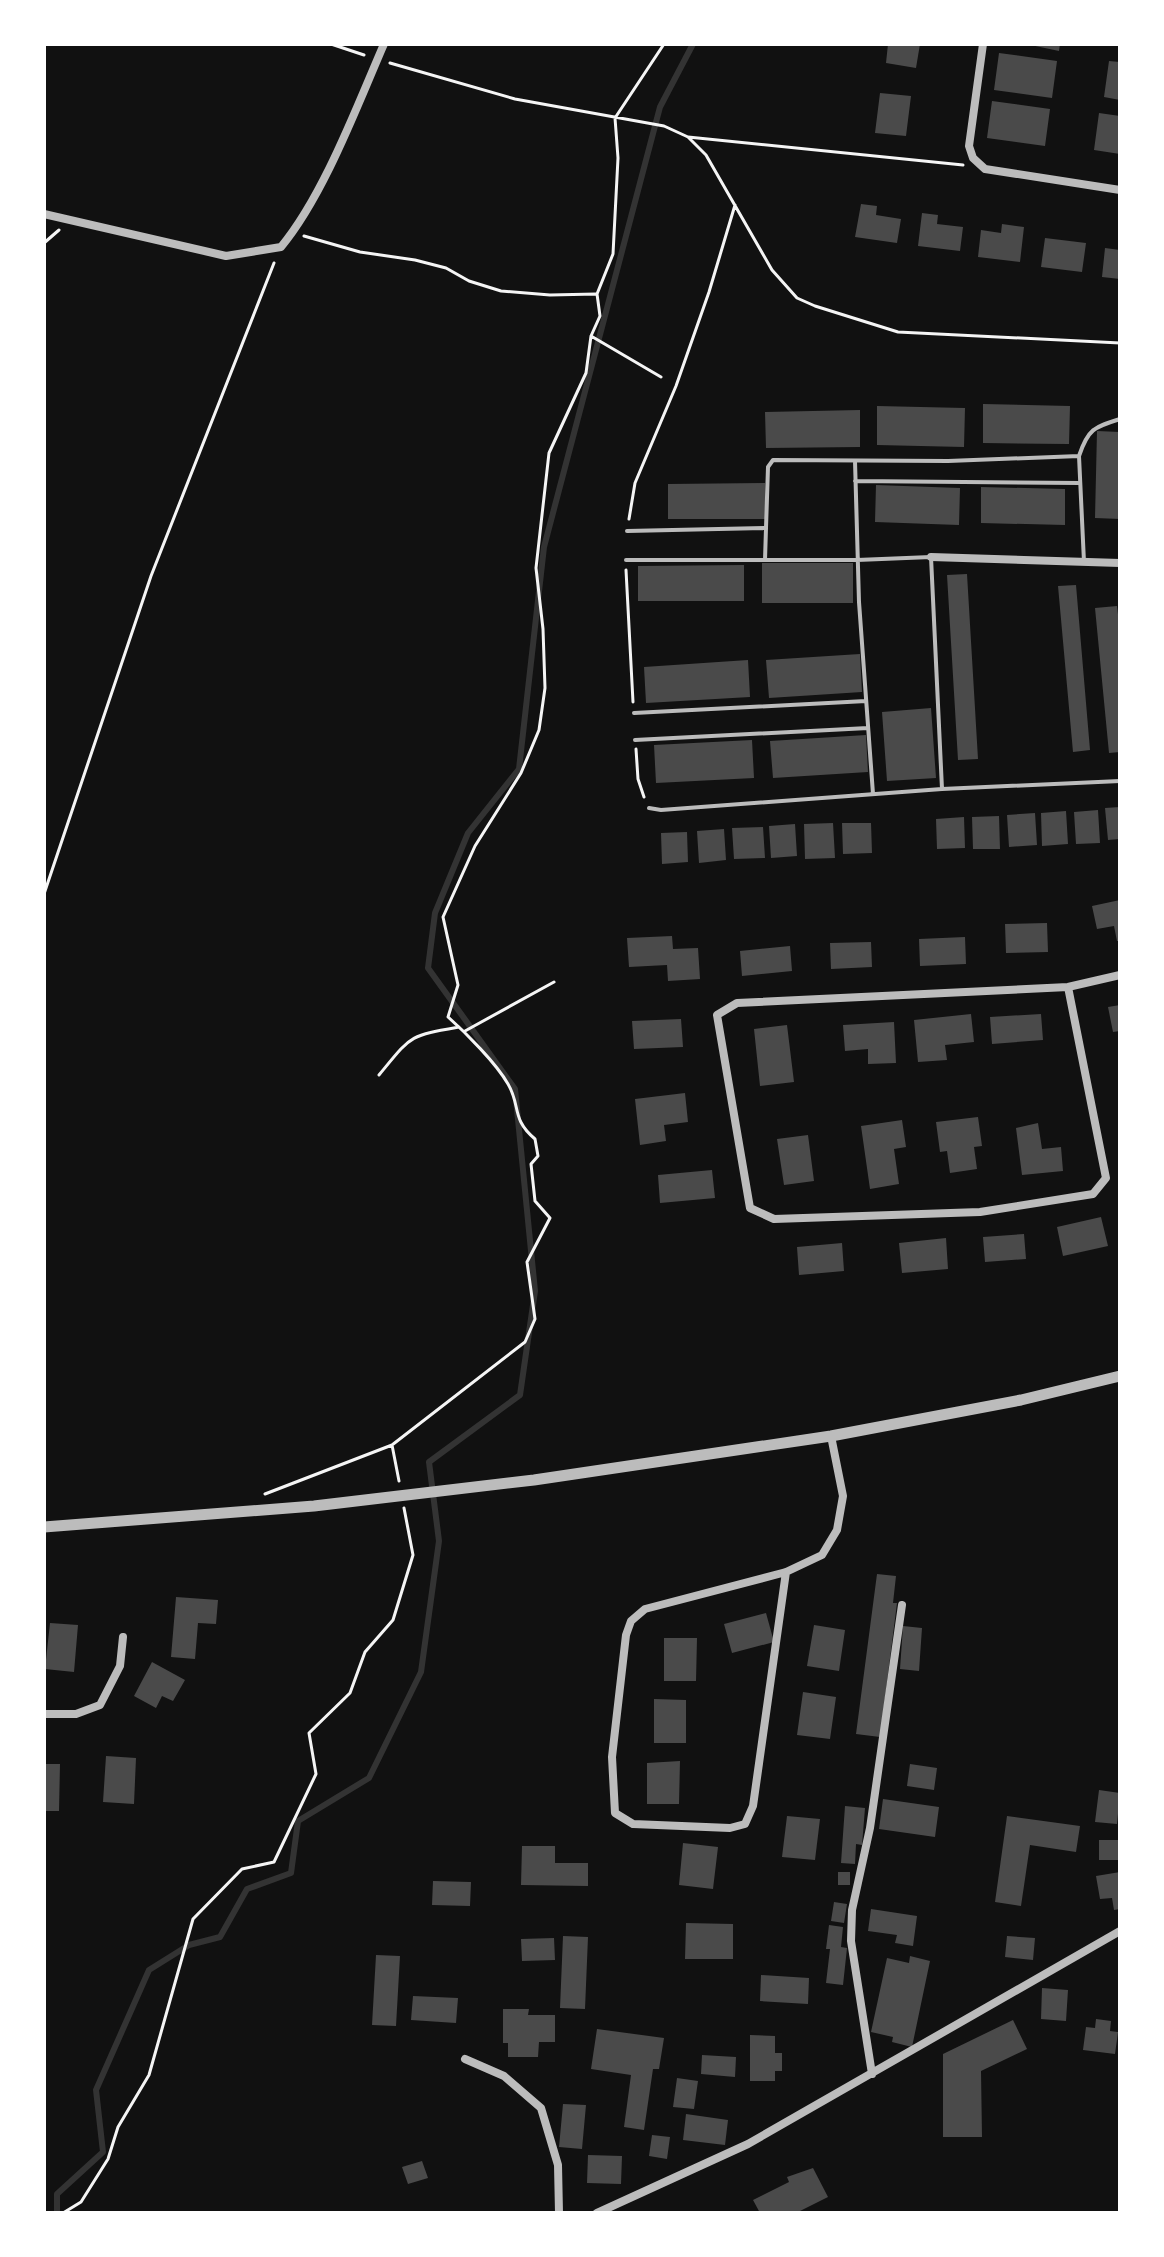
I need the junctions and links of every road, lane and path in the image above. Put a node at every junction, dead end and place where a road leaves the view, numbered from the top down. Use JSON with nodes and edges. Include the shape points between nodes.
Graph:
{"nodes":[{"id":1,"x":331,"y":44,"type":"edge"},
{"id":2,"x":384,"y":44,"type":"edge"},
{"id":3,"x":664,"y":44,"type":"edge"},
{"id":4,"x":983,"y":44,"type":"edge"},
{"id":5,"x":377,"y":60,"type":"junction"},
{"id":6,"x":615,"y":118,"type":"junction"},
{"id":7,"x":688,"y":137,"type":"junction"},
{"id":8,"x":973,"y":158,"type":"junction"},
{"id":9,"x":1120,"y":190,"type":"edge"},
{"id":10,"x":735,"y":205,"type":"junction"},
{"id":11,"x":44,"y":214,"type":"edge"},
{"id":12,"x":293,"y":232,"type":"junction"},
{"id":13,"x":281,"y":247,"type":"junction"},
{"id":14,"x":597,"y":294,"type":"junction"},
{"id":15,"x":591,"y":336,"type":"junction"},
{"id":16,"x":1120,"y":343,"type":"edge"},
{"id":17,"x":661,"y":377,"type":"dead end"},
{"id":18,"x":1120,"y":419,"type":"edge"},
{"id":19,"x":1079,"y":456,"type":"junction"},
{"id":20,"x":855,"y":461,"type":"junction"},
{"id":21,"x":855,"y":481,"type":"junction"},
{"id":22,"x":1080,"y":483,"type":"junction"},
{"id":23,"x":766,"y":528,"type":"junction"},
{"id":24,"x":627,"y":531,"type":"joint"},
{"id":25,"x":931,"y":557,"type":"junction"},
{"id":26,"x":626,"y":560,"type":"joint"},
{"id":27,"x":765,"y":560,"type":"junction"},
{"id":28,"x":857,"y":560,"type":"junction"},
{"id":29,"x":1084,"y":562,"type":"junction"},
{"id":30,"x":1120,"y":563,"type":"edge"},
{"id":31,"x":866,"y":701,"type":"junction"},
{"id":32,"x":634,"y":713,"type":"joint"},
{"id":33,"x":868,"y":728,"type":"junction"},
{"id":34,"x":635,"y":740,"type":"joint"},
{"id":35,"x":1120,"y":781,"type":"edge"},
{"id":36,"x":942,"y":789,"type":"junction"},
{"id":37,"x":873,"y":794,"type":"junction"},
{"id":38,"x":649,"y":808,"type":"joint"},
{"id":39,"x":44,"y":894,"type":"edge"},
{"id":40,"x":1120,"y":975,"type":"edge"},
{"id":41,"x":554,"y":982,"type":"dead end"},
{"id":42,"x":1068,"y":987,"type":"junction"},
{"id":43,"x":459,"y":1027,"type":"junction"},
{"id":44,"x":465,"y":1031,"type":"junction"},
{"id":45,"x":379,"y":1075,"type":"dead end"},
{"id":46,"x":1120,"y":1376,"type":"edge"},
{"id":47,"x":831,"y":1436,"type":"junction"},
{"id":48,"x":392,"y":1445,"type":"junction"},
{"id":49,"x":394,"y":1454,"type":"dead end"},
{"id":50,"x":253,"y":1498,"type":"dead end"},
{"id":51,"x":44,"y":1527,"type":"edge"},
{"id":52,"x":413,"y":1555,"type":"dead end"},
{"id":53,"x":786,"y":1572,"type":"junction"},
{"id":54,"x":902,"y":1605,"type":"dead end"},
{"id":55,"x":123,"y":1637,"type":"dead end"},
{"id":56,"x":44,"y":1714,"type":"edge"},
{"id":57,"x":1120,"y":1931,"type":"edge"},
{"id":58,"x":465,"y":2059,"type":"dead end"},
{"id":59,"x":872,"y":2074,"type":"junction"},
{"id":60,"x":63,"y":2213,"type":"edge"},
{"id":61,"x":559,"y":2213,"type":"edge"},
{"id":62,"x":597,"y":2213,"type":"edge"}],
"edges":[{"from":1,"to":5,"type":"path"},
{"from":2,"to":5,"type":"street"},
{"from":3,"to":6,"type":"path"},
{"from":4,"to":8,"type":"street","via":[[969,146]]},
{"from":5,"to":6,"type":"path","via":[[515,99]]},
{"from":5,"to":12,"type":"street","via":[[319,188]]},
{"from":6,"to":7,"type":"path","via":[[664,126]]},
{"from":6,"to":14,"type":"path","via":[[613,254]]},
{"from":7,"to":8,"type":"path","via":[[960,166]]},
{"from":7,"to":10,"type":"path","via":[[706,155]]},
{"from":8,"to":9,"type":"street","via":[[985,169]]},
{"from":10,"to":16,"type":"path","via":[[772,270],[797,298],[815,306],[898,332]]},
{"from":10,"to":24,"type":"path","via":[[676,386],[635,483]]},
{"from":11,"to":13,"type":"street","via":[[226,256]]},
{"from":12,"to":13,"type":"street"},
{"from":12,"to":14,"type":"path","via":[[360,252],[446,268],[501,291]]},
{"from":13,"to":39,"type":"path","via":[[151,576]]},
{"from":14,"to":15,"type":"path","via":[[600,316]]},
{"from":15,"to":17,"type":"path"},
{"from":15,"to":43,"type":"path","via":[[586,373],[549,453],[536,568],[545,688],[539,730],[443,917],[458,985],[448,1017]]},
{"from":18,"to":19,"type":"lane","via":[[1094,427]]},
{"from":19,"to":20,"type":"lane"},
{"from":19,"to":22,"type":"lane"},
{"from":20,"to":21,"type":"lane"},
{"from":20,"to":23,"type":"lane","via":[[773,460],[768,467]]},
{"from":21,"to":22,"type":"lane"},
{"from":21,"to":28,"type":"lane"},
{"from":22,"to":29,"type":"lane"},
{"from":23,"to":24,"type":"lane"},
{"from":23,"to":27,"type":"lane"},
{"from":25,"to":28,"type":"lane"},
{"from":25,"to":29,"type":"street"},
{"from":25,"to":36,"type":"lane"},
{"from":26,"to":27,"type":"lane"},
{"from":26,"to":32,"type":"path"},
{"from":27,"to":28,"type":"lane"},
{"from":28,"to":31,"type":"lane"},
{"from":29,"to":30,"type":"street"},
{"from":31,"to":32,"type":"lane"},
{"from":31,"to":33,"type":"lane"},
{"from":33,"to":34,"type":"lane"},
{"from":33,"to":37,"type":"lane"},
{"from":34,"to":38,"type":"path","via":[[638,779]]},
{"from":35,"to":36,"type":"lane"},
{"from":36,"to":37,"type":"lane"},
{"from":37,"to":38,"type":"lane"},
{"from":40,"to":42,"type":"street"},
{"from":41,"to":44,"type":"path"},
{"from":42,"to":42,"type":"street","via":[[1106,1178],[1093,1194],[980,1212],[774,1219],[750,1208],[717,1015],[737,1003]]},
{"from":43,"to":44,"type":"path"},
{"from":43,"to":45,"type":"path","via":[[416,1035]]},
{"from":44,"to":48,"type":"path","via":[[508,1084],[521,1128],[535,1139],[535,1201],[550,1218],[527,1262],[535,1319],[525,1342]]},
{"from":46,"to":47,"type":"street"},
{"from":47,"to":51,"type":"street","via":[[314,1506]]},
{"from":47,"to":53,"type":"street","via":[[843,1496],[837,1530],[822,1555]]},
{"from":48,"to":49,"type":"path"},
{"from":48,"to":50,"type":"path"},
{"from":52,"to":60,"type":"path","via":[[393,1620],[365,1652],[350,1693],[309,1733],[316,1774],[274,1862],[242,1869],[193,1919],[149,2075],[118,2127],[108,2159],[81,2202]]},
{"from":53,"to":53,"type":"street","via":[[645,1609],[631,1621],[612,1757],[615,1813],[633,1824],[745,1824],[753,1806]]},
{"from":54,"to":59,"type":"street","via":[[870,1828],[852,1910],[851,1941]]},
{"from":55,"to":56,"type":"street","via":[[120,1666],[100,1705],[76,1714]]},
{"from":57,"to":59,"type":"street"},
{"from":58,"to":61,"type":"street","via":[[504,2076],[541,2108],[558,2165]]},
{"from":59,"to":62,"type":"street","via":[[748,2144]]}]}
